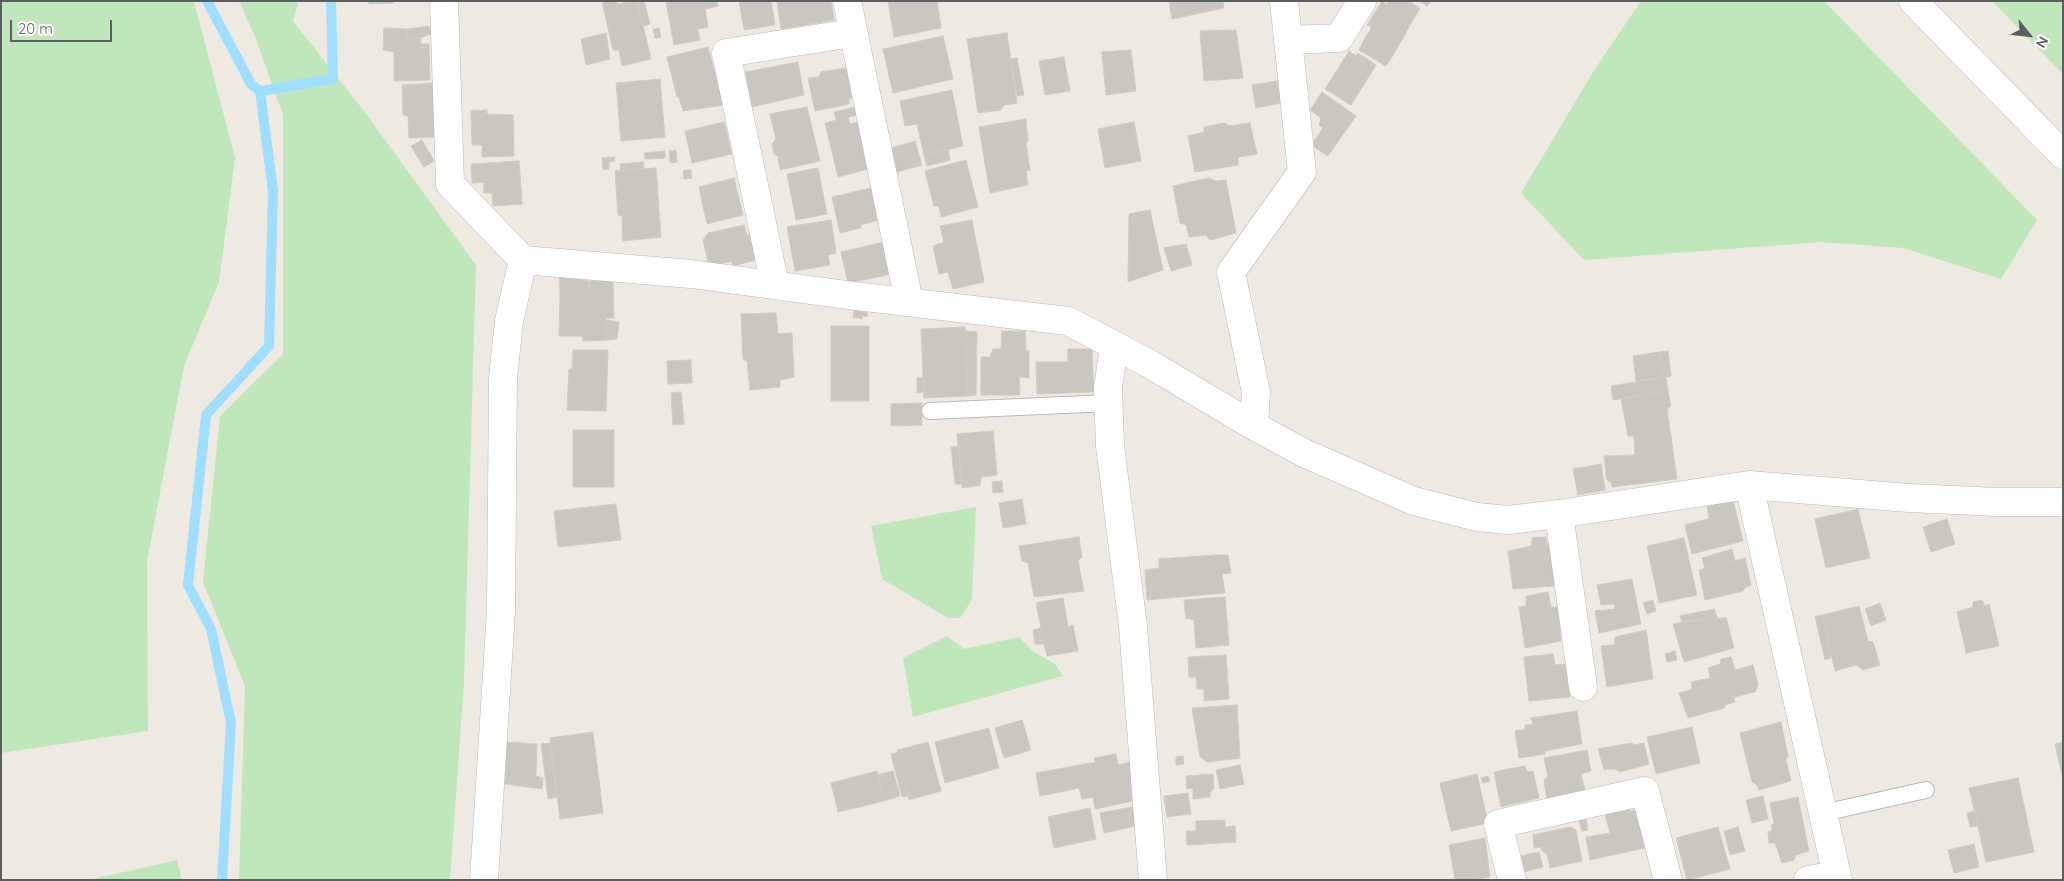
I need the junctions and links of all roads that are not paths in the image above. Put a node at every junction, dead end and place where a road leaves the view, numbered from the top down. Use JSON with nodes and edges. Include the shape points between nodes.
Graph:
{"nodes":[{"id":1,"x":444,"y":1,"type":"edge"},
{"id":2,"x":847,"y":1,"type":"edge"},
{"id":3,"x":1284,"y":1,"type":"edge"},
{"id":4,"x":1362,"y":1,"type":"edge"},
{"id":5,"x":1913,"y":1,"type":"edge"},
{"id":6,"x":852,"y":34,"type":"junction"},
{"id":7,"x":1288,"y":40,"type":"junction"},
{"id":8,"x":2063,"y":155,"type":"edge"},
{"id":9,"x":523,"y":260,"type":"junction"},
{"id":10,"x":775,"y":285,"type":"junction"},
{"id":11,"x":909,"y":302,"type":"junction"},
{"id":12,"x":1114,"y":346,"type":"junction"},
{"id":13,"x":1108,"y":403,"type":"junction"},
{"id":14,"x":930,"y":411,"type":"dead end"},
{"id":15,"x":1254,"y":426,"type":"junction"},
{"id":16,"x":1748,"y":485,"type":"junction"},
{"id":17,"x":2063,"y":502,"type":"edge"},
{"id":18,"x":1559,"y":514,"type":"junction"},
{"id":19,"x":1583,"y":687,"type":"dead end"},
{"id":20,"x":1926,"y":790,"type":"dead end"},
{"id":21,"x":1823,"y":813,"type":"junction"},
{"id":22,"x":1837,"y":878,"type":"edge"},
{"id":23,"x":484,"y":880,"type":"edge"},
{"id":24,"x":1153,"y":880,"type":"edge"},
{"id":25,"x":1512,"y":880,"type":"edge"},
{"id":26,"x":1668,"y":880,"type":"edge"},
{"id":27,"x":1808,"y":880,"type":"edge"}],
"edges":[{"from":1,"to":9,"type":"street","via":[[450,184]]},
{"from":2,"to":6,"type":"street"},
{"from":3,"to":7,"type":"street"},
{"from":4,"to":7,"type":"street","via":[[1339,38]]},
{"from":5,"to":8,"type":"street"},
{"from":6,"to":10,"type":"street","via":[[726,53]]},
{"from":6,"to":11,"type":"street"},
{"from":7,"to":15,"type":"street","via":[[1302,172],[1232,272],[1256,392]]},
{"from":9,"to":10,"type":"street","via":[[691,274]]},
{"from":9,"to":23,"type":"street","via":[[510,321],[503,378],[501,611]]},
{"from":10,"to":11,"type":"street"},
{"from":11,"to":12,"type":"street","via":[[1068,321]]},
{"from":12,"to":13,"type":"street"},
{"from":12,"to":15,"type":"street"},
{"from":13,"to":14,"type":"lane"},
{"from":13,"to":24,"type":"street","via":[[1110,446],[1133,626]]},
{"from":15,"to":18,"type":"street","via":[[1306,454],[1414,501],[1477,517],[1508,520]]},
{"from":16,"to":17,"type":"street","via":[[1909,498]]},
{"from":16,"to":18,"type":"street"},
{"from":16,"to":21,"type":"street"},
{"from":18,"to":19,"type":"street"},
{"from":20,"to":21,"type":"lane"},
{"from":21,"to":22,"type":"street"},
{"from":22,"to":27,"type":"street"},
{"from":25,"to":26,"type":"street","via":[[1498,824],[1645,791]]}]}
